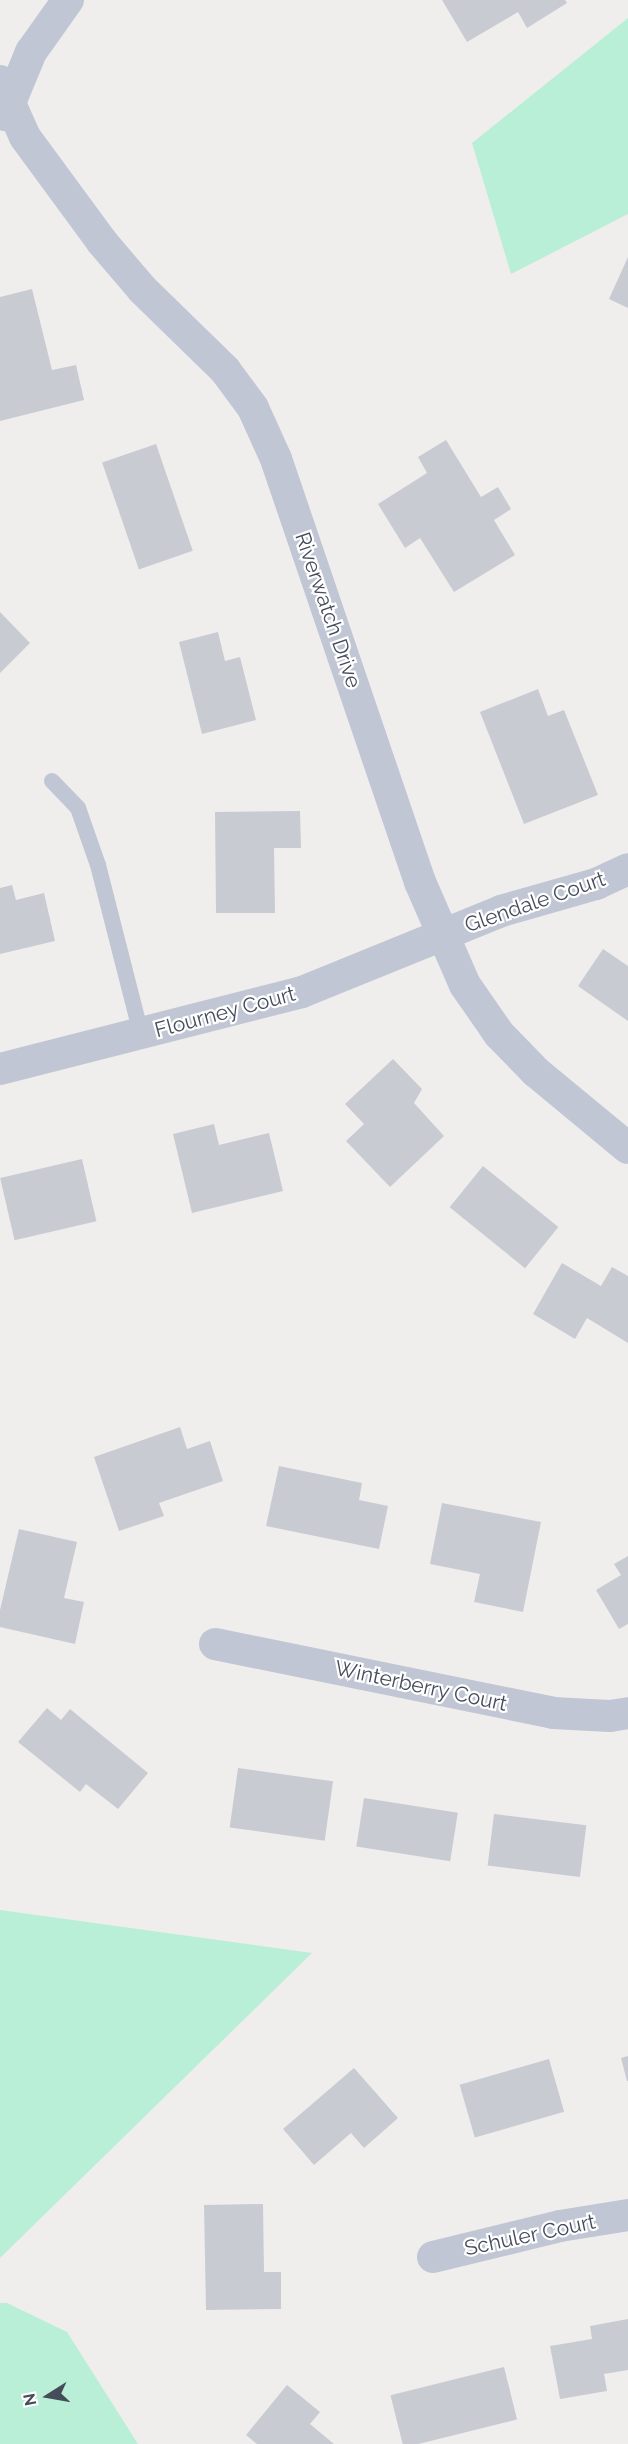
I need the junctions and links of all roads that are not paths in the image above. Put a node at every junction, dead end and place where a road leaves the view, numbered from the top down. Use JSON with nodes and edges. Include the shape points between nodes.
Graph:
{"nodes":[{"id":1,"x":68,"y":0,"type":"edge"},
{"id":2,"x":3,"y":104,"type":"edge"},
{"id":3,"x":52,"y":782,"type":"dead end"},
{"id":4,"x":628,"y":869,"type":"edge"},
{"id":5,"x":443,"y":935,"type":"junction"},
{"id":6,"x":141,"y":1034,"type":"junction"},
{"id":7,"x":0,"y":1069,"type":"edge"},
{"id":8,"x":628,"y":1148,"type":"edge"},
{"id":9,"x":215,"y":1644,"type":"dead end"},
{"id":10,"x":628,"y":1713,"type":"edge"},
{"id":11,"x":628,"y":2215,"type":"edge"},
{"id":12,"x":433,"y":2257,"type":"dead end"}],
"edges":[{"from":1,"to":2,"type":"street","via":[[30,52]]},
{"from":2,"to":5,"type":"street","name":"Riverwatch Drive","via":[[102,242],[143,290],[225,370],[253,408],[276,459],[420,882]]},
{"from":3,"to":6,"type":"lane","via":[[78,808],[98,865]]},
{"from":4,"to":5,"type":"street","name":"Glendale Court","via":[[596,884],[501,911]]},
{"from":5,"to":6,"type":"street","name":"Flourney Court","via":[[302,992]]},
{"from":5,"to":8,"type":"street","name":"Riverwatch Drive","via":[[465,985],[499,1034],[536,1072]]},
{"from":6,"to":7,"type":"street","name":"Flourney Court"},
{"from":9,"to":10,"type":"street","name":"Winterberry Court","via":[[553,1713]]},
{"from":11,"to":12,"type":"street","name":"Schuler Court","via":[[560,2226]]}]}
